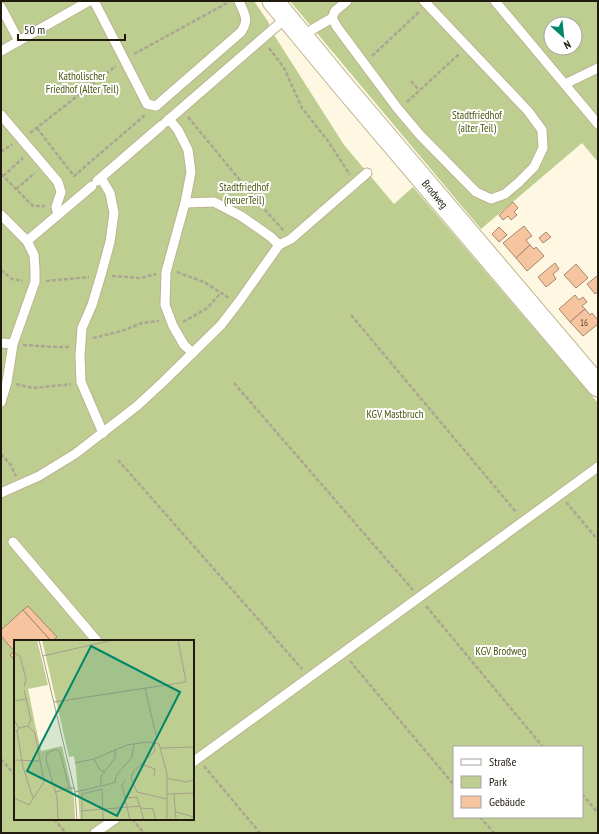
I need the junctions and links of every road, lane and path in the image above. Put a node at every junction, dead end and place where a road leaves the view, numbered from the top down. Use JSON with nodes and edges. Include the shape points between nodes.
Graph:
{"nodes":[{"id":1,"x":89,"y":1,"type":"edge"},
{"id":2,"x":94,"y":1,"type":"edge"},
{"id":3,"x":230,"y":1,"type":"edge"},
{"id":4,"x":239,"y":1,"type":"edge"},
{"id":5,"x":273,"y":1,"type":"edge"},
{"id":6,"x":347,"y":1,"type":"edge"},
{"id":7,"x":495,"y":1,"type":"edge"},
{"id":8,"x":426,"y":3,"type":"edge"},
{"id":9,"x":1,"y":7,"type":"edge"},
{"id":10,"x":286,"y":18,"type":"junction"},
{"id":11,"x":332,"y":18,"type":"junction"},
{"id":12,"x":263,"y":38,"type":"junction"},
{"id":13,"x":302,"y":38,"type":"junction"},
{"id":14,"x":19,"y":41,"type":"junction"},
{"id":15,"x":467,"y":46,"type":"junction"},
{"id":16,"x":1,"y":51,"type":"edge"},
{"id":17,"x":124,"y":60,"type":"junction"},
{"id":18,"x":364,"y":63,"type":"junction"},
{"id":19,"x":598,"y":68,"type":"edge"},
{"id":20,"x":411,"y":81,"type":"dead end"},
{"id":21,"x":565,"y":84,"type":"junction"},
{"id":22,"x":419,"y":90,"type":"junction"},
{"id":23,"x":147,"y":104,"type":"junction"},
{"id":24,"x":181,"y":108,"type":"junction"},
{"id":25,"x":398,"y":109,"type":"junction"},
{"id":26,"x":1,"y":115,"type":"edge"},
{"id":27,"x":165,"y":122,"type":"junction"},
{"id":28,"x":598,"y":124,"type":"edge"},
{"id":29,"x":4,"y":125,"type":"edge"},
{"id":30,"x":37,"y":128,"type":"junction"},
{"id":31,"x":22,"y":139,"type":"junction"},
{"id":32,"x":31,"y":150,"type":"junction"},
{"id":33,"x":44,"y":165,"type":"junction"},
{"id":34,"x":367,"y":173,"type":"dead end"},
{"id":35,"x":2,"y":175,"type":"edge"},
{"id":36,"x":97,"y":182,"type":"junction"},
{"id":37,"x":356,"y":183,"type":"junction"},
{"id":38,"x":16,"y":189,"type":"junction"},
{"id":39,"x":185,"y":203,"type":"junction"},
{"id":40,"x":57,"y":211,"type":"junction"},
{"id":41,"x":1,"y":215,"type":"edge"},
{"id":42,"x":291,"y":239,"type":"junction"},
{"id":43,"x":27,"y":241,"type":"junction"},
{"id":44,"x":279,"y":245,"type":"junction"},
{"id":45,"x":1,"y":270,"type":"edge"},
{"id":46,"x":166,"y":272,"type":"junction"},
{"id":47,"x":101,"y":275,"type":"junction"},
{"id":48,"x":35,"y":282,"type":"junction"},
{"id":49,"x":221,"y":293,"type":"junction"},
{"id":50,"x":238,"y":303,"type":"junction"},
{"id":51,"x":351,"y":315,"type":"dead end"},
{"id":52,"x":172,"y":323,"type":"junction"},
{"id":53,"x":1,"y":342,"type":"edge"},
{"id":54,"x":81,"y":343,"type":"junction"},
{"id":55,"x":13,"y":344,"type":"junction"},
{"id":56,"x":193,"y":353,"type":"junction"},
{"id":57,"x":7,"y":382,"type":"junction"},
{"id":58,"x":234,"y":383,"type":"dead end"},
{"id":59,"x":70,"y":384,"type":"dead end"},
{"id":60,"x":598,"y":386,"type":"edge"},
{"id":61,"x":1,"y":402,"type":"edge"},
{"id":62,"x":103,"y":433,"type":"junction"},
{"id":63,"x":1,"y":454,"type":"edge"},
{"id":64,"x":118,"y":460,"type":"dead end"},
{"id":65,"x":598,"y":467,"type":"edge"},
{"id":66,"x":21,"y":485,"type":"junction"},
{"id":67,"x":2,"y":492,"type":"edge"},
{"id":68,"x":559,"y":495,"type":"junction"},
{"id":69,"x":524,"y":521,"type":"junction"},
{"id":70,"x":598,"y":540,"type":"edge"},
{"id":71,"x":13,"y":542,"type":"dead end"},
{"id":72,"x":419,"y":597,"type":"junction"},
{"id":73,"x":96,"y":640,"type":"edge"},
{"id":74,"x":343,"y":653,"type":"junction"},
{"id":75,"x":309,"y":677,"type":"junction"},
{"id":76,"x":542,"y":746,"type":"edge"},
{"id":77,"x":195,"y":758,"type":"edge"},
{"id":78,"x":1,"y":759,"type":"edge"},
{"id":79,"x":14,"y":774,"type":"edge"},
{"id":80,"x":453,"y":784,"type":"edge"},
{"id":81,"x":583,"y":795,"type":"edge"},
{"id":82,"x":598,"y":813,"type":"edge"},
{"id":83,"x":481,"y":818,"type":"edge"},
{"id":84,"x":55,"y":820,"type":"edge"},
{"id":85,"x":114,"y":820,"type":"edge"},
{"id":86,"x":133,"y":820,"type":"edge"},
{"id":87,"x":66,"y":833,"type":"edge"},
{"id":88,"x":96,"y":833,"type":"edge"},
{"id":89,"x":144,"y":833,"type":"edge"},
{"id":90,"x":260,"y":833,"type":"edge"},
{"id":91,"x":494,"y":833,"type":"edge"}],
"edges":[{"from":1,"to":14,"type":"lane"},
{"from":2,"to":17,"type":"lane"},
{"from":3,"to":17,"type":"path"},
{"from":4,"to":23,"type":"lane","via":[[246,18],[246,24],[241,32],[156,106]]},
{"from":5,"to":10,"type":"street","name":"Brodweg"},
{"from":6,"to":11,"type":"lane","via":[[335,11]]},
{"from":7,"to":21,"type":"lane"},
{"from":8,"to":15,"type":"lane"},
{"from":8,"to":18,"type":"path"},
{"from":9,"to":14,"type":"lane"},
{"from":10,"to":12,"type":"lane"},
{"from":10,"to":13,"type":"street","name":"Brodweg"},
{"from":11,"to":13,"type":"lane"},
{"from":11,"to":18,"type":"lane"},
{"from":12,"to":24,"type":"lane"},
{"from":12,"to":37,"type":"path","via":[[284,68],[302,108]]},
{"from":13,"to":60,"type":"street","name":"Brodweg"},
{"from":14,"to":16,"type":"lane"},
{"from":15,"to":22,"type":"path"},
{"from":15,"to":25,"type":"lane","via":[[528,111],[542,130],[543,148],[534,167],[518,183],[505,194],[490,199],[476,192],[420,136]]},
{"from":17,"to":23,"type":"lane"},
{"from":17,"to":30,"type":"path"},
{"from":18,"to":25,"type":"lane"},
{"from":19,"to":21,"type":"lane"},
{"from":20,"to":22,"type":"path"},
{"from":21,"to":28,"type":"lane"},
{"from":22,"to":25,"type":"path"},
{"from":23,"to":30,"type":"path","via":[[145,114],[74,176]]},
{"from":24,"to":27,"type":"lane"},
{"from":24,"to":42,"type":"path"},
{"from":26,"to":29,"type":"lane"},
{"from":27,"to":36,"type":"lane"},
{"from":27,"to":39,"type":"lane","via":[[178,130],[188,150],[191,172]]},
{"from":29,"to":31,"type":"lane"},
{"from":30,"to":31,"type":"path"},
{"from":31,"to":32,"type":"lane"},
{"from":32,"to":33,"type":"lane"},
{"from":32,"to":35,"type":"path"},
{"from":33,"to":38,"type":"path"},
{"from":33,"to":40,"type":"lane","via":[[58,182],[61,192]]},
{"from":34,"to":37,"type":"lane"},
{"from":35,"to":38,"type":"path"},
{"from":36,"to":40,"type":"lane"},
{"from":36,"to":47,"type":"lane","via":[[110,193],[114,213],[110,242]]},
{"from":37,"to":42,"type":"lane"},
{"from":38,"to":40,"type":"path","via":[[33,206]]},
{"from":39,"to":44,"type":"lane","via":[[214,202],[242,216]]},
{"from":39,"to":46,"type":"lane"},
{"from":40,"to":43,"type":"lane"},
{"from":41,"to":43,"type":"lane"},
{"from":42,"to":44,"type":"lane"},
{"from":43,"to":48,"type":"lane","via":[[34,255]]},
{"from":44,"to":50,"type":"lane"},
{"from":45,"to":48,"type":"path","via":[[12,280]]},
{"from":46,"to":47,"type":"path","via":[[141,278]]},
{"from":46,"to":49,"type":"path","via":[[180,273],[204,282]]},
{"from":46,"to":52,"type":"lane","via":[[165,305]]},
{"from":47,"to":48,"type":"path"},
{"from":47,"to":54,"type":"lane","via":[[82,328]]},
{"from":48,"to":55,"type":"lane"},
{"from":49,"to":50,"type":"path"},
{"from":49,"to":52,"type":"path","via":[[206,309]]},
{"from":50,"to":56,"type":"lane","via":[[221,325]]},
{"from":51,"to":69,"type":"path"},
{"from":52,"to":54,"type":"path","via":[[142,323],[122,332]]},
{"from":52,"to":56,"type":"lane","via":[[184,345]]},
{"from":53,"to":55,"type":"lane"},
{"from":54,"to":55,"type":"path","via":[[57,348]]},
{"from":54,"to":62,"type":"lane","via":[[81,382]]},
{"from":55,"to":57,"type":"lane"},
{"from":56,"to":62,"type":"lane"},
{"from":57,"to":59,"type":"path","via":[[33,388]]},
{"from":57,"to":61,"type":"lane"},
{"from":58,"to":72,"type":"path"},
{"from":62,"to":66,"type":"lane","via":[[75,454]]},
{"from":63,"to":66,"type":"path","via":[[10,464]]},
{"from":64,"to":75,"type":"path"},
{"from":65,"to":68,"type":"lane"},
{"from":66,"to":67,"type":"lane"},
{"from":68,"to":69,"type":"lane"},
{"from":68,"to":70,"type":"path"},
{"from":69,"to":72,"type":"lane"},
{"from":71,"to":73,"type":"lane"},
{"from":72,"to":74,"type":"lane"},
{"from":72,"to":76,"type":"path"},
{"from":74,"to":75,"type":"lane"},
{"from":74,"to":80,"type":"path"},
{"from":75,"to":77,"type":"lane"},
{"from":77,"to":90,"type":"path"},
{"from":78,"to":79,"type":"path"},
{"from":81,"to":82,"type":"path"},
{"from":83,"to":91,"type":"path"},
{"from":84,"to":87,"type":"path"},
{"from":85,"to":88,"type":"lane"},
{"from":86,"to":89,"type":"path"}]}
